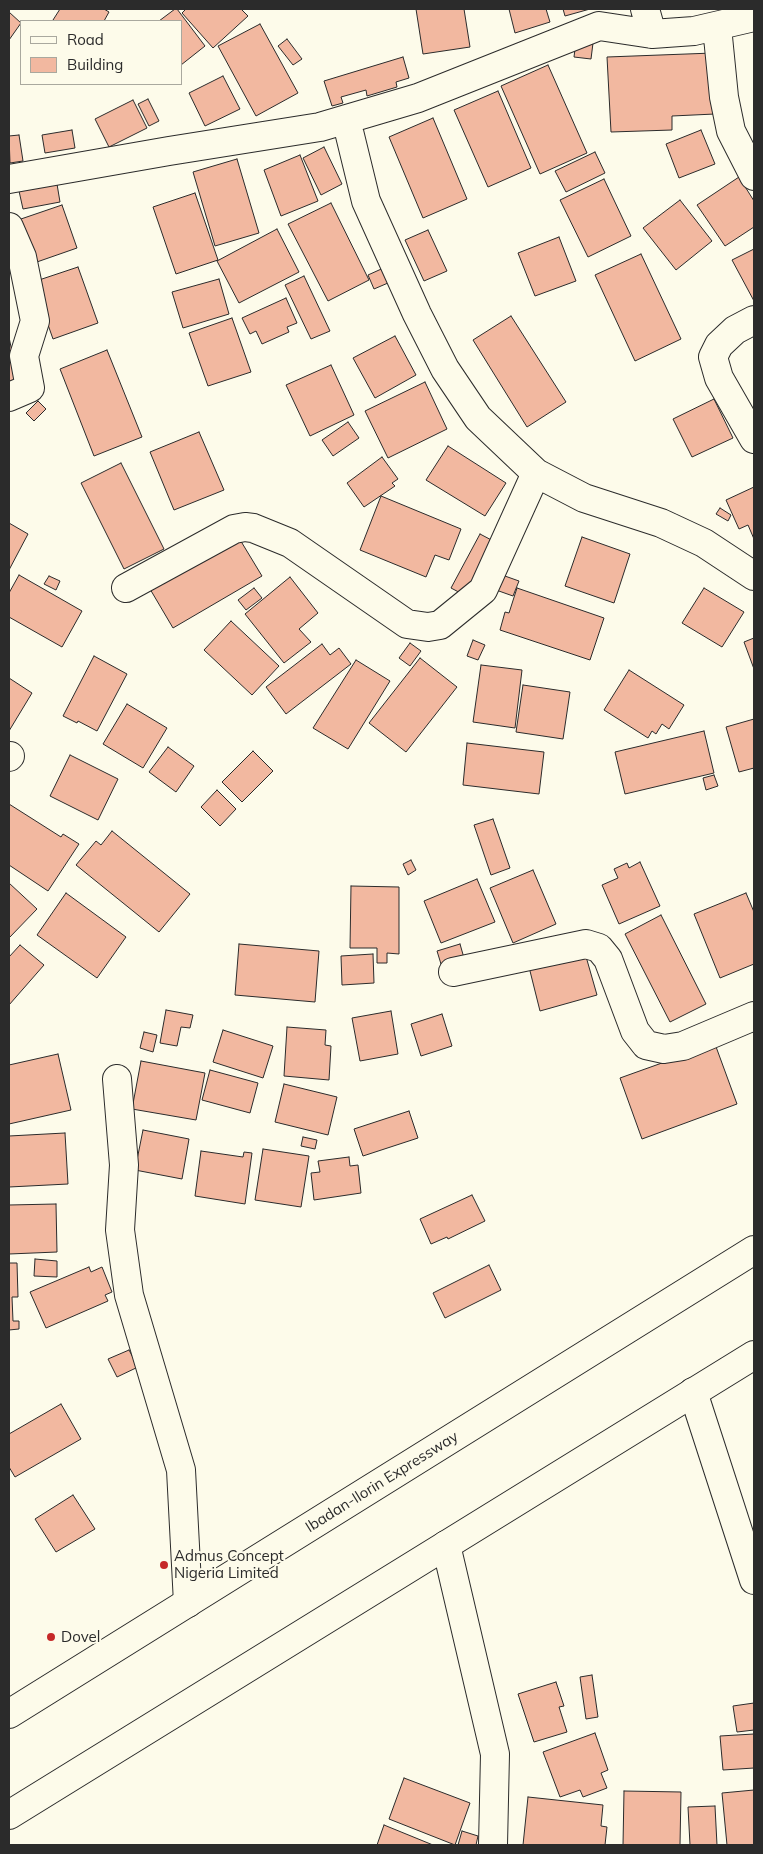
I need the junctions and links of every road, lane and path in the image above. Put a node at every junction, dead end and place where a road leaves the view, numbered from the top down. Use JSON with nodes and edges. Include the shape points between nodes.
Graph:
{"nodes":[{"id":1,"x":754,"y":17,"type":"edge"},
{"id":2,"x":648,"y":21,"type":"edge"},
{"id":3,"x":717,"y":27,"type":"junction"},
{"id":4,"x":346,"y":119,"type":"junction"},
{"id":5,"x":754,"y":176,"type":"edge"},
{"id":6,"x":9,"y":179,"type":"edge"},
{"id":7,"x":9,"y":226,"type":"edge"},
{"id":8,"x":754,"y":320,"type":"edge"},
{"id":9,"x":9,"y":397,"type":"edge"},
{"id":10,"x":754,"y":439,"type":"edge"},
{"id":11,"x":536,"y":473,"type":"junction"},
{"id":12,"x":754,"y":576,"type":"edge"},
{"id":13,"x":126,"y":588,"type":"dead end"},
{"id":14,"x":453,"y":972,"type":"dead end"},
{"id":15,"x":754,"y":1016,"type":"edge"},
{"id":16,"x":117,"y":1079,"type":"dead end"},
{"id":17,"x":754,"y":1250,"type":"edge"},
{"id":18,"x":754,"y":1355,"type":"edge"},
{"id":19,"x":693,"y":1392,"type":"junction"},
{"id":20,"x":446,"y":1545,"type":"junction"},
{"id":21,"x":754,"y":1580,"type":"edge"},
{"id":22,"x":188,"y":1603,"type":"junction"},
{"id":23,"x":9,"y":1714,"type":"edge"},
{"id":24,"x":9,"y":1815,"type":"edge"},
{"id":25,"x":493,"y":1845,"type":"edge"}],
"edges":[{"from":1,"to":3,"type":"main road"},
{"from":2,"to":3,"type":"main road","via":[[694,31]]},
{"from":2,"to":4,"type":"main road","via":[[599,26],[418,98]]},
{"from":3,"to":5,"type":"main road","via":[[731,131]]},
{"from":4,"to":6,"type":"main road","via":[[320,127]]},
{"from":4,"to":11,"type":"main road","via":[[366,201],[445,369],[478,418]]},
{"from":7,"to":9,"type":"main road","via":[[22,257],[35,322],[24,356],[30,388]]},
{"from":8,"to":10,"type":"main road","via":[[719,344],[713,357],[718,378]]},
{"from":11,"to":12,"type":"main road","via":[[584,498],[695,539]]},
{"from":11,"to":13,"type":"main road","via":[[483,590],[440,625],[407,624],[290,543],[254,528],[234,529]]},
{"from":14,"to":15,"type":"main road","via":[[586,944],[599,948],[608,959],[635,1031],[646,1045],[664,1049],[683,1046]]},
{"from":16,"to":22,"type":"main road","via":[[124,1165],[120,1230],[129,1295],[181,1470]]},
{"from":17,"to":22,"type":"main road","name":"Ibadan-Ilorin Expressway"},
{"from":18,"to":19,"type":"main road"},
{"from":19,"to":20,"type":"main road"},
{"from":19,"to":21,"type":"main road"},
{"from":20,"to":24,"type":"main road"},
{"from":20,"to":25,"type":"main road","via":[[495,1754]]},
{"from":22,"to":23,"type":"main road","name":"Ibadan-Ilorin Expressway"}]}
